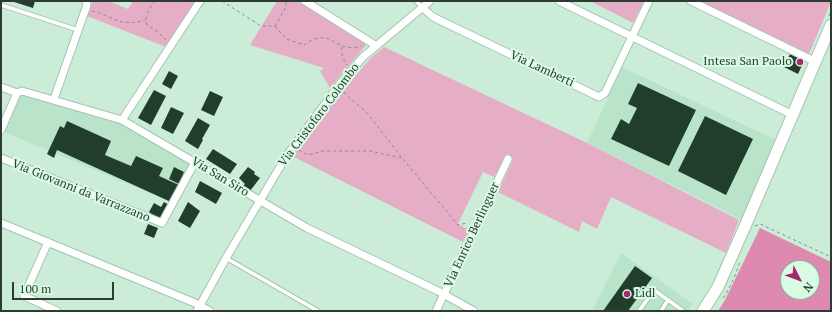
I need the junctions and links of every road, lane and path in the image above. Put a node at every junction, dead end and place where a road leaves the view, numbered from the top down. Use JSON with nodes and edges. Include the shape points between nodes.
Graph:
{"nodes":[{"id":1,"x":86,"y":1,"type":"edge"},
{"id":2,"x":155,"y":1,"type":"edge"},
{"id":3,"x":200,"y":1,"type":"edge"},
{"id":4,"x":222,"y":1,"type":"edge"},
{"id":5,"x":286,"y":1,"type":"edge"},
{"id":6,"x":305,"y":1,"type":"edge"},
{"id":7,"x":416,"y":1,"type":"edge"},
{"id":8,"x":430,"y":1,"type":"edge"},
{"id":9,"x":559,"y":1,"type":"edge"},
{"id":10,"x":649,"y":1,"type":"edge"},
{"id":11,"x":691,"y":1,"type":"edge"},
{"id":12,"x":1,"y":5,"type":"edge"},
{"id":13,"x":423,"y":8,"type":"junction"},
{"id":14,"x":84,"y":11,"type":"junction"},
{"id":15,"x":145,"y":20,"type":"junction"},
{"id":16,"x":831,"y":25,"type":"edge"},
{"id":17,"x":275,"y":26,"type":"junction"},
{"id":18,"x":78,"y":30,"type":"junction"},
{"id":19,"x":632,"y":36,"type":"junction"},
{"id":20,"x":373,"y":44,"type":"junction"},
{"id":21,"x":171,"y":45,"type":"junction"},
{"id":22,"x":342,"y":47,"type":"junction"},
{"id":23,"x":816,"y":62,"type":"junction"},
{"id":24,"x":351,"y":70,"type":"junction"},
{"id":25,"x":339,"y":85,"type":"junction"},
{"id":26,"x":1,"y":87,"type":"edge"},
{"id":27,"x":17,"y":93,"type":"junction"},
{"id":28,"x":54,"y":100,"type":"junction"},
{"id":29,"x":793,"y":115,"type":"junction"},
{"id":30,"x":122,"y":120,"type":"junction"},
{"id":31,"x":1,"y":130,"type":"edge"},
{"id":32,"x":293,"y":147,"type":"junction"},
{"id":33,"x":1,"y":158,"type":"edge"},
{"id":34,"x":402,"y":158,"type":"junction"},
{"id":35,"x":508,"y":159,"type":"dead end"},
{"id":36,"x":195,"y":162,"type":"junction"},
{"id":37,"x":260,"y":201,"type":"junction"},
{"id":38,"x":1,"y":223,"type":"edge"},
{"id":39,"x":467,"y":223,"type":"dead end"},
{"id":40,"x":752,"y":227,"type":"dead end"},
{"id":41,"x":48,"y":242,"type":"junction"},
{"id":42,"x":831,"y":257,"type":"edge"},
{"id":43,"x":226,"y":258,"type":"junction"},
{"id":44,"x":444,"y":294,"type":"junction"},
{"id":45,"x":668,"y":300,"type":"junction"},
{"id":46,"x":198,"y":308,"type":"edge"},
{"id":47,"x":57,"y":311,"type":"edge"},
{"id":48,"x":210,"y":311,"type":"edge"},
{"id":49,"x":318,"y":311,"type":"edge"},
{"id":50,"x":436,"y":311,"type":"edge"},
{"id":51,"x":474,"y":311,"type":"edge"},
{"id":52,"x":639,"y":311,"type":"edge"},
{"id":53,"x":661,"y":311,"type":"edge"},
{"id":54,"x":681,"y":311,"type":"edge"},
{"id":55,"x":703,"y":311,"type":"edge"}],
"edges":[{"from":1,"to":14,"type":"street"},
{"from":2,"to":15,"type":"path"},
{"from":3,"to":21,"type":"street"},
{"from":4,"to":17,"type":"path","via":[[261,26]]},
{"from":5,"to":17,"type":"path","via":[[286,7]]},
{"from":6,"to":20,"type":"street"},
{"from":7,"to":13,"type":"lane"},
{"from":8,"to":13,"type":"street","name":"Via Cristoforo Colombo"},
{"from":9,"to":19,"type":"street"},
{"from":10,"to":19,"type":"street"},
{"from":11,"to":23,"type":"street"},
{"from":12,"to":18,"type":"lane"},
{"from":13,"to":19,"type":"street","name":"Via Lamberti","via":[[432,17],[600,97],[605,93]]},
{"from":13,"to":20,"type":"street","name":"Via Cristoforo Colombo"},
{"from":14,"to":15,"type":"path","via":[[94,11],[123,23]]},
{"from":14,"to":18,"type":"street"},
{"from":15,"to":21,"type":"path","via":[[147,25]]},
{"from":16,"to":23,"type":"main road"},
{"from":17,"to":22,"type":"path","via":[[286,39],[293,42],[304,45],[325,38]]},
{"from":18,"to":28,"type":"street"},
{"from":19,"to":29,"type":"street"},
{"from":20,"to":22,"type":"path"},
{"from":20,"to":24,"type":"street","name":"Via Cristoforo Colombo"},
{"from":21,"to":30,"type":"street"},
{"from":22,"to":24,"type":"path","via":[[343,60]]},
{"from":23,"to":29,"type":"main road"},
{"from":24,"to":25,"type":"street","name":"Via Cristoforo Colombo"},
{"from":25,"to":32,"type":"street","name":"Via Cristoforo Colombo"},
{"from":25,"to":34,"type":"path","via":[[347,96],[368,114]]},
{"from":26,"to":27,"type":"street","name":"Via San Siro"},
{"from":27,"to":28,"type":"street","name":"Via San Siro","via":[[22,91]]},
{"from":27,"to":31,"type":"street"},
{"from":28,"to":30,"type":"street","name":"Via San Siro"},
{"from":29,"to":55,"type":"main road","via":[[722,278]]},
{"from":30,"to":36,"type":"street","name":"Via San Siro"},
{"from":32,"to":34,"type":"path","via":[[308,155],[323,151],[370,151]]},
{"from":32,"to":37,"type":"street","name":"Via Cristoforo Colombo"},
{"from":33,"to":36,"type":"street","name":"Via Giovanni da Varrazzano","via":[[162,223]]},
{"from":34,"to":39,"type":"path","via":[[458,225]]},
{"from":35,"to":44,"type":"street","name":"Via Enrico Berlinguer"},
{"from":36,"to":37,"type":"street","name":"Via San Siro"},
{"from":37,"to":43,"type":"street","name":"Via Cristoforo Colombo"},
{"from":37,"to":44,"type":"street","name":"Via San Siro","via":[[307,228]]},
{"from":38,"to":41,"type":"street"},
{"from":40,"to":42,"type":"path","via":[[760,224]]},
{"from":41,"to":46,"type":"street"},
{"from":41,"to":47,"type":"street","via":[[24,296]]},
{"from":43,"to":46,"type":"street","name":"Via Cristoforo Colombo"},
{"from":43,"to":49,"type":"lane"},
{"from":44,"to":50,"type":"street","name":"Via Enrico Berlinguer"},
{"from":44,"to":51,"type":"street","name":"Via San Siro"},
{"from":45,"to":52,"type":"lane","via":[[654,290]]},
{"from":45,"to":53,"type":"lane"},
{"from":45,"to":54,"type":"lane"},
{"from":46,"to":48,"type":"street"}]}
